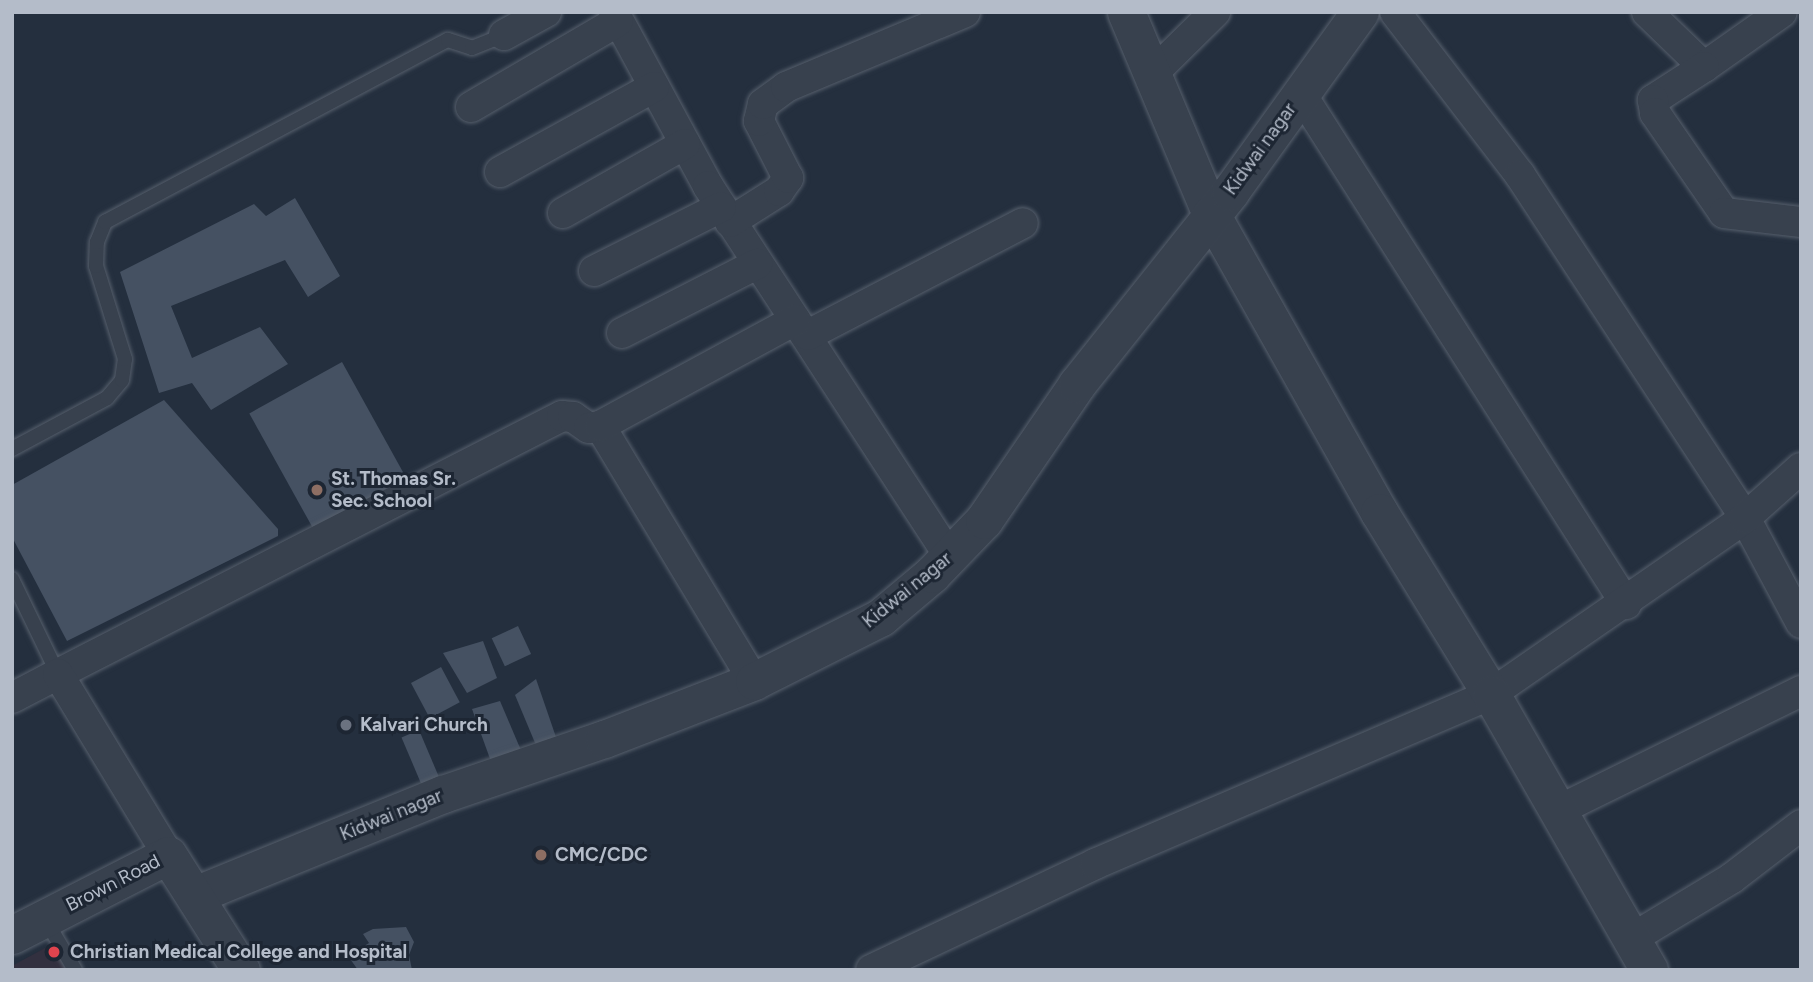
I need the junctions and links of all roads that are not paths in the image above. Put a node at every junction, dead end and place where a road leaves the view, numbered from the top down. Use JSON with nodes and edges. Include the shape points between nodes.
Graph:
{"nodes":[{"id":1,"x":546,"y":12,"type":"edge"},
{"id":2,"x":965,"y":12,"type":"edge"},
{"id":3,"x":1126,"y":12,"type":"edge"},
{"id":4,"x":1215,"y":12,"type":"edge"},
{"id":5,"x":1360,"y":12,"type":"edge"},
{"id":6,"x":1395,"y":12,"type":"edge"},
{"id":7,"x":1647,"y":12,"type":"edge"},
{"id":8,"x":1782,"y":12,"type":"edge"},
{"id":9,"x":616,"y":16,"type":"edge"},
{"id":10,"x":504,"y":35,"type":"joint"},
{"id":11,"x":1704,"y":67,"type":"junction"},
{"id":12,"x":1151,"y":75,"type":"junction"},
{"id":13,"x":654,"y":88,"type":"junction"},
{"id":14,"x":1301,"y":94,"type":"junction"},
{"id":15,"x":471,"y":107,"type":"dead end"},
{"id":16,"x":685,"y":144,"type":"junction"},
{"id":17,"x":500,"y":172,"type":"dead end"},
{"id":18,"x":563,"y":213,"type":"dead end"},
{"id":19,"x":726,"y":214,"type":"junction"},
{"id":20,"x":1211,"y":214,"type":"junction"},
{"id":21,"x":1801,"y":222,"type":"edge"},
{"id":22,"x":1023,"y":223,"type":"dead end"},
{"id":23,"x":758,"y":264,"type":"junction"},
{"id":24,"x":594,"y":271,"type":"dead end"},
{"id":25,"x":802,"y":328,"type":"junction"},
{"id":26,"x":622,"y":333,"type":"dead end"},
{"id":27,"x":600,"y":426,"type":"junction"},
{"id":28,"x":12,"y":449,"type":"edge"},
{"id":29,"x":1801,"y":468,"type":"edge"},
{"id":30,"x":1745,"y":518,"type":"junction"},
{"id":31,"x":950,"y":557,"type":"junction"},
{"id":32,"x":12,"y":579,"type":"edge"},
{"id":33,"x":1626,"y":604,"type":"junction"},
{"id":34,"x":1801,"y":623,"type":"edge"},
{"id":35,"x":58,"y":674,"type":"junction"},
{"id":36,"x":754,"y":681,"type":"junction"},
{"id":37,"x":1801,"y":691,"type":"edge"},
{"id":38,"x":1491,"y":694,"type":"junction"},
{"id":39,"x":12,"y":698,"type":"edge"},
{"id":40,"x":1559,"y":810,"type":"junction"},
{"id":41,"x":1801,"y":825,"type":"edge"},
{"id":42,"x":168,"y":855,"type":"junction"},
{"id":43,"x":195,"y":895,"type":"junction"},
{"id":44,"x":45,"y":918,"type":"junction"},
{"id":45,"x":12,"y":935,"type":"edge"},
{"id":46,"x":1640,"y":955,"type":"edge"},
{"id":47,"x":75,"y":970,"type":"edge"},
{"id":48,"x":241,"y":970,"type":"edge"},
{"id":49,"x":871,"y":970,"type":"edge"}],
"edges":[{"from":1,"to":10,"type":"street"},
{"from":2,"to":19,"type":"street","via":[[786,87],[763,104],[759,121],[788,178],[779,191]]},
{"from":3,"to":12,"type":"street"},
{"from":4,"to":12,"type":"street"},
{"from":5,"to":14,"type":"street","name":"Kidwai nagar"},
{"from":6,"to":30,"type":"street","via":[[1520,175]]},
{"from":7,"to":11,"type":"street"},
{"from":8,"to":11,"type":"street"},
{"from":9,"to":13,"type":"street"},
{"from":9,"to":15,"type":"street"},
{"from":10,"to":28,"type":"lane","via":[[472,48],[448,40],[105,222],[97,242],[96,266],[125,359],[122,380],[107,398]]},
{"from":11,"to":21,"type":"street","via":[[1653,100],[1655,113],[1724,213]]},
{"from":12,"to":20,"type":"street"},
{"from":13,"to":16,"type":"street"},
{"from":13,"to":17,"type":"street"},
{"from":14,"to":20,"type":"street","name":"Kidwai nagar"},
{"from":14,"to":33,"type":"street"},
{"from":16,"to":18,"type":"street"},
{"from":16,"to":19,"type":"street"},
{"from":19,"to":23,"type":"street"},
{"from":19,"to":24,"type":"street"},
{"from":20,"to":31,"type":"street","name":"Kidwai nagar","via":[[1077,384],[984,520]]},
{"from":20,"to":38,"type":"street","via":[[1379,512]]},
{"from":22,"to":25,"type":"street"},
{"from":23,"to":25,"type":"street"},
{"from":23,"to":26,"type":"street"},
{"from":25,"to":27,"type":"street"},
{"from":25,"to":31,"type":"street"},
{"from":27,"to":35,"type":"street","via":[[589,428],[573,417],[562,416]]},
{"from":27,"to":36,"type":"street"},
{"from":29,"to":30,"type":"street"},
{"from":30,"to":33,"type":"street"},
{"from":30,"to":34,"type":"street"},
{"from":31,"to":36,"type":"street","name":"Kidwai nagar","via":[[881,617]]},
{"from":32,"to":35,"type":"lane"},
{"from":33,"to":38,"type":"street"},
{"from":35,"to":39,"type":"street"},
{"from":35,"to":42,"type":"street"},
{"from":36,"to":43,"type":"street","name":"Kidwai nagar","via":[[443,794]]},
{"from":37,"to":40,"type":"street"},
{"from":38,"to":40,"type":"street"},
{"from":38,"to":49,"type":"street","via":[[1095,864]]},
{"from":40,"to":46,"type":"street"},
{"from":41,"to":46,"type":"street"},
{"from":42,"to":43,"type":"street","name":"Brown Road"},
{"from":42,"to":44,"type":"street","name":"Brown Road"},
{"from":43,"to":48,"type":"street","name":"Brown Road"},
{"from":44,"to":45,"type":"street","name":"Brown Road"},
{"from":44,"to":47,"type":"lane"}]}
